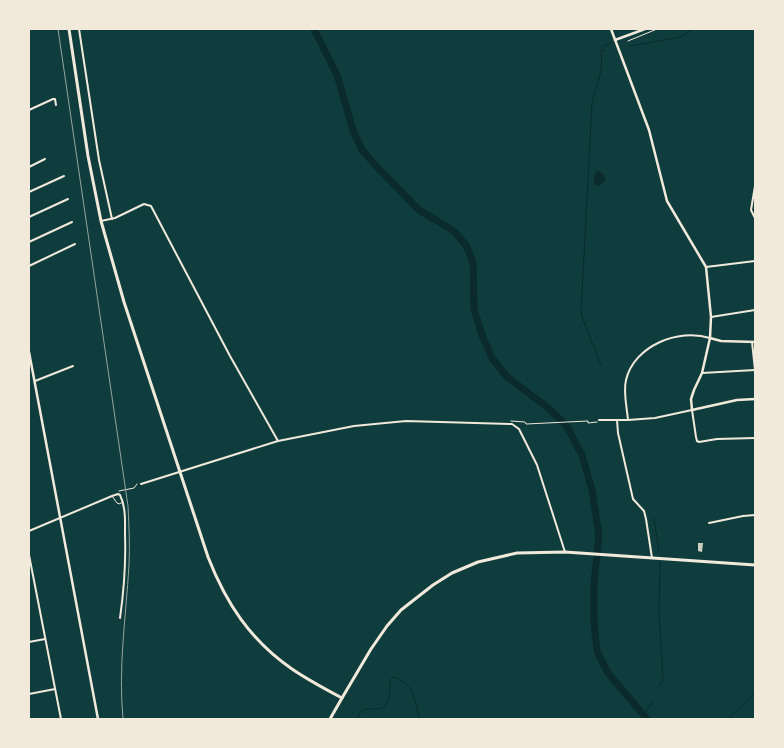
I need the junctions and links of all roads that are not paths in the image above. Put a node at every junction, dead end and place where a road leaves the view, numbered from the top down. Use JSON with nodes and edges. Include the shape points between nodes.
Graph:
{"nodes":[{"id":1,"x":69,"y":29,"type":"edge"},
{"id":2,"x":79,"y":29,"type":"edge"},
{"id":3,"x":611,"y":29,"type":"edge"},
{"id":4,"x":645,"y":29,"type":"edge"},
{"id":5,"x":615,"y":40,"type":"junction"},
{"id":6,"x":56,"y":105,"type":"dead end"},
{"id":7,"x":29,"y":110,"type":"edge"},
{"id":8,"x":45,"y":159,"type":"dead end"},
{"id":9,"x":29,"y":167,"type":"edge"},
{"id":10,"x":64,"y":176,"type":"dead end"},
{"id":11,"x":755,"y":186,"type":"edge"},
{"id":12,"x":29,"y":192,"type":"edge"},
{"id":13,"x":68,"y":199,"type":"dead end"},
{"id":14,"x":29,"y":217,"type":"edge"},
{"id":15,"x":755,"y":218,"type":"edge"},
{"id":16,"x":112,"y":219,"type":"junction"},
{"id":17,"x":101,"y":221,"type":"junction"},
{"id":18,"x":72,"y":222,"type":"dead end"},
{"id":19,"x":29,"y":242,"type":"edge"},
{"id":20,"x":75,"y":244,"type":"dead end"},
{"id":21,"x":755,"y":261,"type":"edge"},
{"id":22,"x":29,"y":266,"type":"edge"},
{"id":23,"x":706,"y":267,"type":"junction"},
{"id":24,"x":755,"y":310,"type":"edge"},
{"id":25,"x":711,"y":317,"type":"junction"},
{"id":26,"x":710,"y":338,"type":"junction"},
{"id":27,"x":753,"y":342,"type":"edge"},
{"id":28,"x":29,"y":352,"type":"edge"},
{"id":29,"x":73,"y":366,"type":"dead end"},
{"id":30,"x":755,"y":370,"type":"edge"},
{"id":31,"x":33,"y":372,"type":"junction"},
{"id":32,"x":702,"y":373,"type":"junction"},
{"id":33,"x":29,"y":374,"type":"edge"},
{"id":34,"x":35,"y":381,"type":"junction"},
{"id":35,"x":755,"y":398,"type":"edge"},
{"id":36,"x":692,"y":410,"type":"junction"},
{"id":37,"x":599,"y":420,"type":"road end"},
{"id":38,"x":617,"y":420,"type":"junction"},
{"id":39,"x":628,"y":420,"type":"junction"},
{"id":40,"x":755,"y":438,"type":"edge"},
{"id":41,"x":278,"y":441,"type":"junction"},
{"id":42,"x":179,"y":472,"type":"junction"},
{"id":43,"x":141,"y":484,"type":"road end"},
{"id":44,"x":112,"y":496,"type":"junction"},
{"id":45,"x":122,"y":501,"type":"junction"},
{"id":46,"x":755,"y":515,"type":"edge"},
{"id":47,"x":61,"y":517,"type":"junction"},
{"id":48,"x":709,"y":523,"type":"dead end"},
{"id":49,"x":29,"y":531,"type":"edge"},
{"id":50,"x":565,"y":552,"type":"junction"},
{"id":51,"x":29,"y":555,"type":"edge"},
{"id":52,"x":652,"y":558,"type":"junction"},
{"id":53,"x":755,"y":565,"type":"edge"},
{"id":54,"x":120,"y":618,"type":"dead end"},
{"id":55,"x":45,"y":639,"type":"junction"},
{"id":56,"x":29,"y":642,"type":"edge"},
{"id":57,"x":55,"y":689,"type":"junction"},
{"id":58,"x":29,"y":694,"type":"edge"},
{"id":59,"x":342,"y":698,"type":"junction"},
{"id":60,"x":61,"y":719,"type":"edge"},
{"id":61,"x":98,"y":719,"type":"edge"},
{"id":62,"x":330,"y":719,"type":"edge"}],
"edges":[{"from":1,"to":17,"type":"main road","via":[[88,156]]},
{"from":2,"to":16,"type":"street","via":[[99,160]]},
{"from":3,"to":5,"type":"street"},
{"from":4,"to":5,"type":"street"},
{"from":5,"to":23,"type":"street","via":[[649,130],[667,201]]},
{"from":6,"to":7,"type":"street","via":[[53,99]]},
{"from":8,"to":9,"type":"street"},
{"from":10,"to":12,"type":"street"},
{"from":11,"to":15,"type":"street","via":[[751,210]]},
{"from":13,"to":14,"type":"street"},
{"from":16,"to":17,"type":"street"},
{"from":16,"to":41,"type":"street","via":[[144,204],[151,206]]},
{"from":17,"to":42,"type":"main road"},
{"from":18,"to":19,"type":"street"},
{"from":20,"to":22,"type":"street"},
{"from":21,"to":23,"type":"street"},
{"from":23,"to":25,"type":"street"},
{"from":24,"to":25,"type":"street"},
{"from":25,"to":26,"type":"street"},
{"from":26,"to":27,"type":"street"},
{"from":26,"to":32,"type":"street"},
{"from":26,"to":39,"type":"street","via":[[678,337],[662,341],[641,353],[627,376]]},
{"from":27,"to":30,"type":"street"},
{"from":28,"to":31,"type":"street"},
{"from":29,"to":34,"type":"street"},
{"from":30,"to":32,"type":"street"},
{"from":31,"to":33,"type":"street"},
{"from":31,"to":34,"type":"street"},
{"from":32,"to":36,"type":"street","via":[[691,399]]},
{"from":34,"to":47,"type":"street"},
{"from":35,"to":36,"type":"street"},
{"from":36,"to":39,"type":"street","via":[[655,418]]},
{"from":36,"to":40,"type":"street","via":[[699,442]]},
{"from":37,"to":38,"type":"street"},
{"from":38,"to":39,"type":"street"},
{"from":38,"to":52,"type":"street","via":[[633,499],[644,511]]},
{"from":41,"to":42,"type":"street"},
{"from":41,"to":50,"type":"street","via":[[394,422],[515,425],[537,465]]},
{"from":42,"to":43,"type":"street"},
{"from":42,"to":59,"type":"main road","via":[[218,582],[241,620],[281,661],[310,681]]},
{"from":44,"to":45,"type":"street","via":[[118,494]]},
{"from":44,"to":45,"type":"lane","via":[[117,503],[120,504]]},
{"from":44,"to":47,"type":"street"},
{"from":45,"to":54,"type":"street","via":[[126,544]]},
{"from":46,"to":48,"type":"street"},
{"from":47,"to":49,"type":"street"},
{"from":47,"to":61,"type":"street"},
{"from":50,"to":52,"type":"main road"},
{"from":50,"to":59,"type":"main road","via":[[517,553],[497,557],[465,568],[433,585],[407,605],[388,626]]},
{"from":51,"to":55,"type":"street"},
{"from":52,"to":53,"type":"main road"},
{"from":55,"to":56,"type":"street"},
{"from":55,"to":57,"type":"street"},
{"from":57,"to":58,"type":"street"},
{"from":57,"to":60,"type":"street"},
{"from":59,"to":62,"type":"main road"}]}
